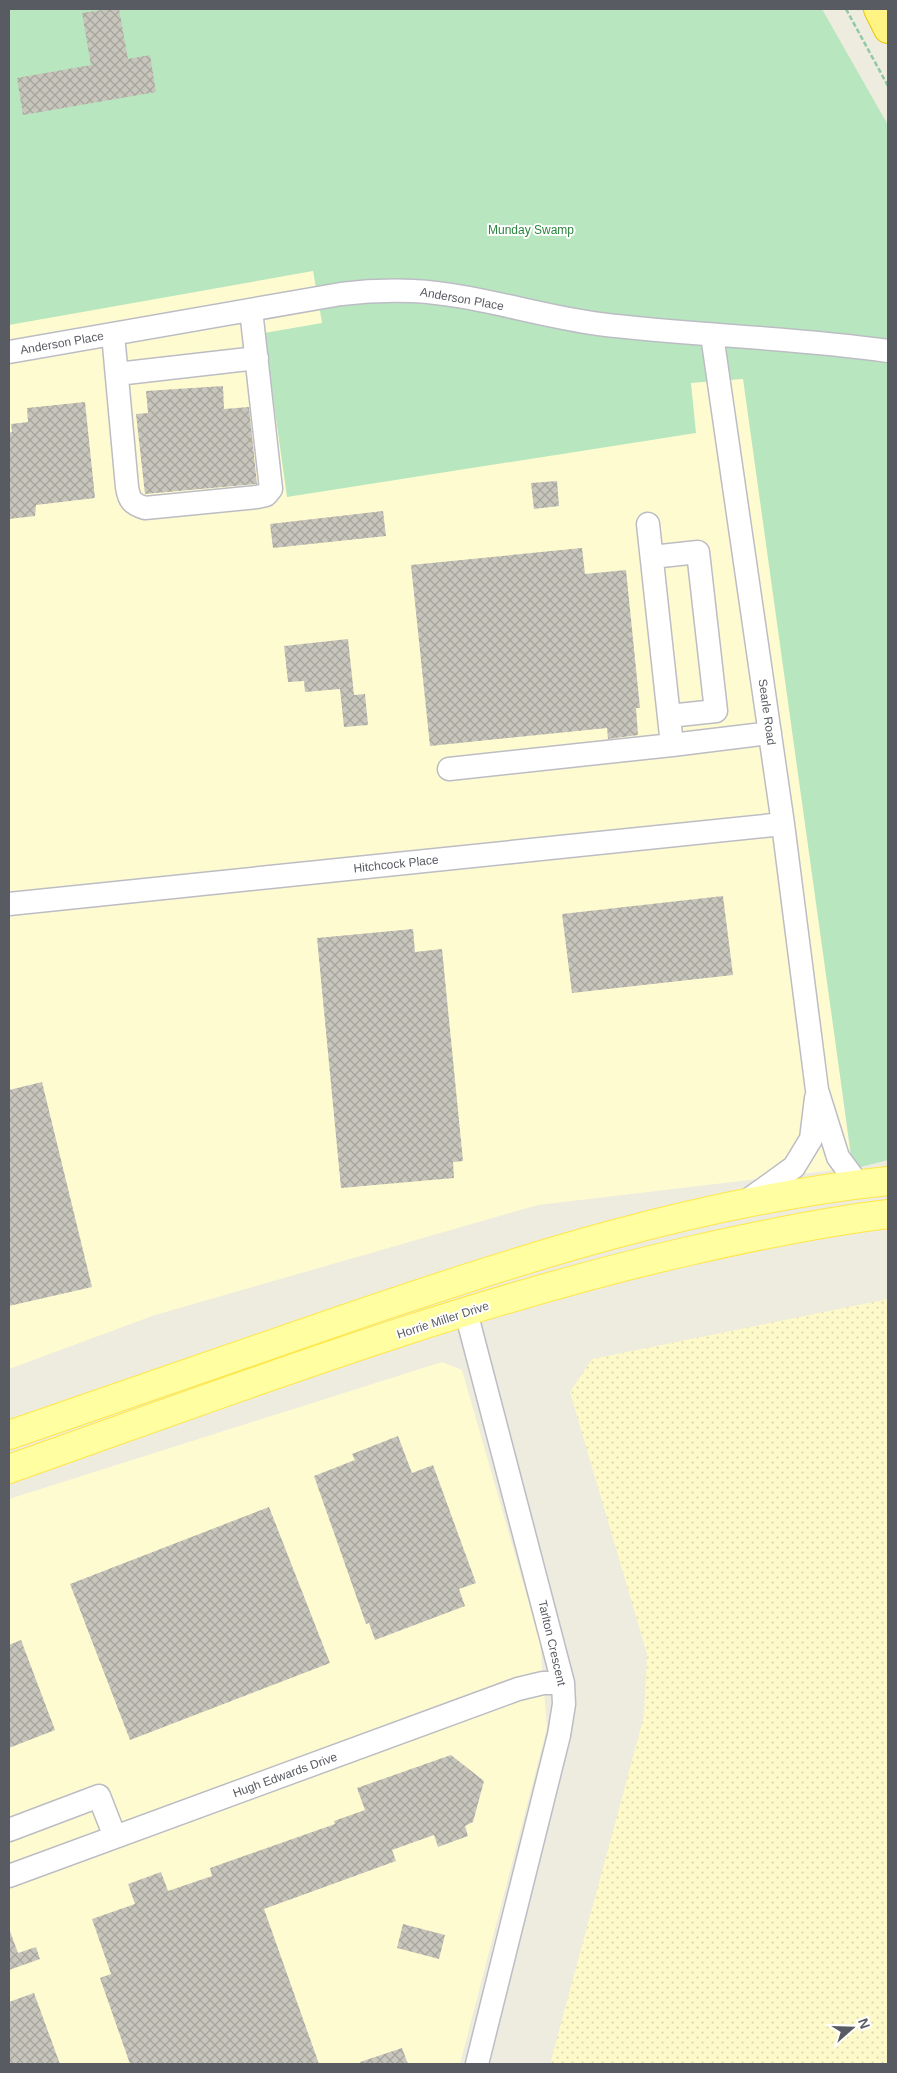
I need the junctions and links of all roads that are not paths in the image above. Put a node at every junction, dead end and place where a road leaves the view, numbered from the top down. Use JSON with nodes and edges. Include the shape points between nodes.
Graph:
{"nodes":[{"id":1,"x":878,"y":9,"type":"edge"},
{"id":2,"x":888,"y":29,"type":"edge"},
{"id":3,"x":251,"y":310,"type":"junction"},
{"id":4,"x":113,"y":334,"type":"junction"},
{"id":5,"x":712,"y":335,"type":"junction"},
{"id":6,"x":888,"y":351,"type":"edge"},
{"id":7,"x":9,"y":352,"type":"edge"},
{"id":8,"x":257,"y":358,"type":"junction"},
{"id":9,"x":117,"y":374,"type":"junction"},
{"id":10,"x":648,"y":524,"type":"dead end"},
{"id":11,"x":652,"y":557,"type":"junction"},
{"id":12,"x":669,"y":716,"type":"junction"},
{"id":13,"x":770,"y":733,"type":"junction"},
{"id":14,"x":672,"y":745,"type":"junction"},
{"id":15,"x":450,"y":769,"type":"dead end"},
{"id":16,"x":783,"y":824,"type":"junction"},
{"id":17,"x":9,"y":904,"type":"edge"},
{"id":18,"x":818,"y":1090,"type":"junction"},
{"id":19,"x":888,"y":1181,"type":"edge"},
{"id":20,"x":858,"y":1184,"type":"junction"},
{"id":21,"x":741,"y":1204,"type":"junction"},
{"id":22,"x":888,"y":1214,"type":"edge"},
{"id":23,"x":466,"y":1312,"type":"junction"},
{"id":24,"x":9,"y":1435,"type":"edge"},
{"id":25,"x":9,"y":1469,"type":"edge"},
{"id":26,"x":563,"y":1683,"type":"junction"},
{"id":27,"x":9,"y":1830,"type":"edge"},
{"id":28,"x":115,"y":1837,"type":"junction"},
{"id":29,"x":9,"y":1876,"type":"edge"},
{"id":30,"x":477,"y":2064,"type":"edge"}],
"edges":[{"from":1,"to":2,"type":"highway"},
{"from":3,"to":4,"type":"street","name":"Anderson Place"},
{"from":3,"to":5,"type":"street","name":"Anderson Place","via":[[366,291],[413,291],[598,324]]},
{"from":3,"to":8,"type":"street"},
{"from":4,"to":7,"type":"street","name":"Anderson Place"},
{"from":4,"to":9,"type":"street"},
{"from":5,"to":6,"type":"street","name":"Anderson Place"},
{"from":5,"to":13,"type":"street","name":"Searle Road"},
{"from":8,"to":9,"type":"street"},
{"from":8,"to":9,"type":"street","via":[[271,489],[266,495],[257,497],[145,508],[135,505],[129,498],[127,487]]},
{"from":10,"to":11,"type":"street"},
{"from":11,"to":12,"type":"street"},
{"from":11,"to":12,"type":"street","via":[[698,552],[716,711]]},
{"from":12,"to":14,"type":"street"},
{"from":13,"to":14,"type":"street"},
{"from":13,"to":16,"type":"street","name":"Searle Road"},
{"from":14,"to":15,"type":"street"},
{"from":16,"to":17,"type":"street","name":"Hitchcock Place"},
{"from":16,"to":18,"type":"street","name":"Searle Road"},
{"from":18,"to":20,"type":"street","name":"Searle Road","via":[[838,1157]]},
{"from":18,"to":21,"type":"street","name":"Searle Road","via":[[812,1139],[794,1167]]},
{"from":19,"to":20,"type":"main road"},
{"from":20,"to":21,"type":"main road"},
{"from":21,"to":24,"type":"main road","via":[[563,1248],[436,1288]]},
{"from":22,"to":23,"type":"main road","name":"Horrie Miller Drive","via":[[837,1220],[672,1255],[574,1279]]},
{"from":23,"to":25,"type":"main road","name":"Horrie Miller Drive","via":[[338,1353]]},
{"from":23,"to":26,"type":"street","name":"Tarlton Crescent"},
{"from":26,"to":28,"type":"street","name":"Hugh Edwards Drive","via":[[542,1683],[518,1689]]},
{"from":26,"to":30,"type":"street","name":"Tarlton Crescent","via":[[564,1704],[559,1735]]},
{"from":27,"to":28,"type":"street","via":[[99,1796]]},
{"from":28,"to":29,"type":"street","name":"Hugh Edwards Drive"}]}
